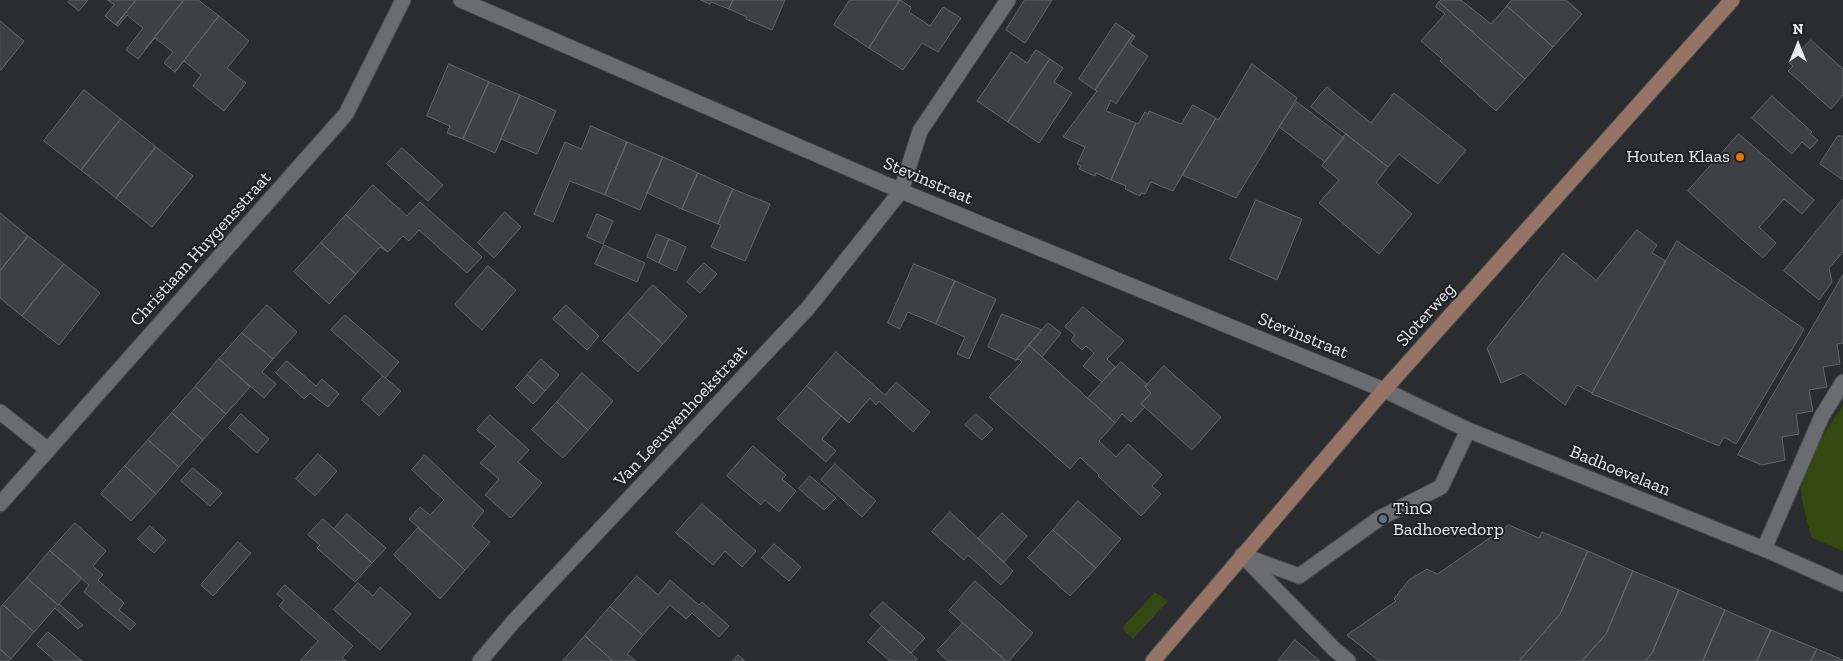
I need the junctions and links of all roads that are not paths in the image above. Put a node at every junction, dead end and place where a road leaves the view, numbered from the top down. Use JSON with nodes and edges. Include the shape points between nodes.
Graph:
{"nodes":[{"id":1,"x":403,"y":0,"type":"edge"},
{"id":2,"x":461,"y":0,"type":"edge"},
{"id":3,"x":1008,"y":0,"type":"edge"},
{"id":4,"x":1732,"y":0,"type":"edge"},
{"id":5,"x":901,"y":191,"type":"junction"},
{"id":6,"x":1843,"y":382,"type":"edge"},
{"id":7,"x":1384,"y":390,"type":"junction"},
{"id":8,"x":0,"y":412,"type":"edge"},
{"id":9,"x":1468,"y":430,"type":"junction"},
{"id":10,"x":48,"y":450,"type":"junction"},
{"id":11,"x":0,"y":504,"type":"edge"},
{"id":12,"x":1764,"y":549,"type":"junction"},
{"id":13,"x":1242,"y":555,"type":"junction"},
{"id":14,"x":1843,"y":584,"type":"edge"},
{"id":15,"x":480,"y":661,"type":"edge"},
{"id":16,"x":1153,"y":661,"type":"edge"},
{"id":17,"x":1348,"y":661,"type":"edge"}],
"edges":[{"from":1,"to":10,"type":"street","name":"Christiaan Huygensstraat","via":[[346,114]]},
{"from":2,"to":5,"type":"street","name":"Stevinstraat"},
{"from":3,"to":5,"type":"street","via":[[920,131]]},
{"from":4,"to":7,"type":"street","name":"Sloterweg"},
{"from":5,"to":7,"type":"street","name":"Stevinstraat"},
{"from":5,"to":15,"type":"street","name":"Van Leeuwenhoekstraat","via":[[808,308]]},
{"from":6,"to":12,"type":"street","via":[[1822,416]]},
{"from":7,"to":9,"type":"street","name":"Badhoevelaan"},
{"from":7,"to":13,"type":"street","name":"Sloterweg"},
{"from":8,"to":10,"type":"street"},
{"from":9,"to":12,"type":"street","name":"Badhoevelaan"},
{"from":9,"to":13,"type":"street","via":[[1441,487],[1380,518],[1299,576]]},
{"from":10,"to":11,"type":"street","name":"Christiaan Huygensstraat"},
{"from":12,"to":14,"type":"street","name":"Badhoevelaan"},
{"from":13,"to":16,"type":"street","name":"Sloterweg"},
{"from":13,"to":17,"type":"street"}]}
